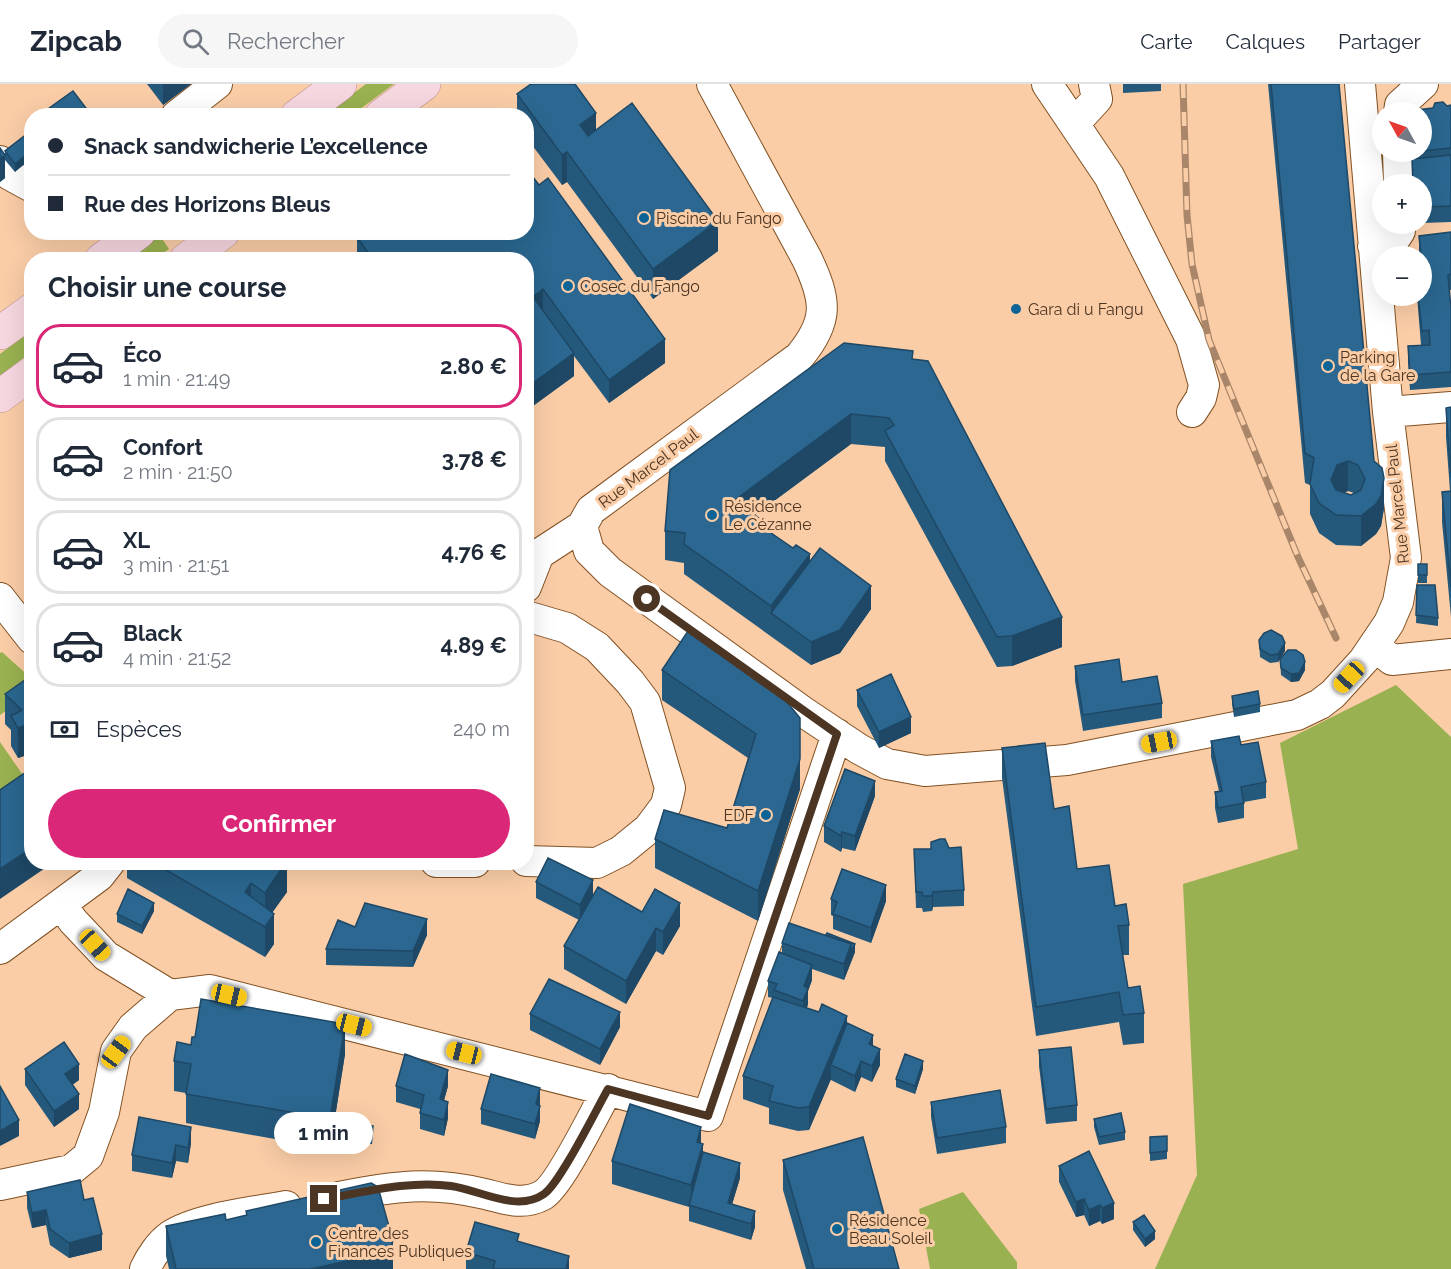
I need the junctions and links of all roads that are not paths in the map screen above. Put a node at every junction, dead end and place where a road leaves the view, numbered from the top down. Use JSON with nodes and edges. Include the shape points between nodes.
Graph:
{"nodes":[{"id":1,"x":217,"y":84,"type":"edge"},
{"id":2,"x":340,"y":84,"type":"edge"},
{"id":3,"x":423,"y":84,"type":"edge"},
{"id":4,"x":712,"y":84,"type":"edge"},
{"id":5,"x":1047,"y":84,"type":"edge"},
{"id":6,"x":1094,"y":84,"type":"edge"},
{"id":7,"x":1360,"y":84,"type":"edge"},
{"id":8,"x":1423,"y":84,"type":"edge"},
{"id":9,"x":1403,"y":102,"type":"edge"},
{"id":10,"x":186,"y":108,"type":"edge"},
{"id":11,"x":308,"y":108,"type":"edge"},
{"id":12,"x":392,"y":108,"type":"edge"},
{"id":13,"x":1074,"y":124,"type":"junction"},
{"id":14,"x":0,"y":161,"type":"edge"},
{"id":15,"x":24,"y":183,"type":"edge"},
{"id":16,"x":1398,"y":234,"type":"edge"},
{"id":17,"x":128,"y":240,"type":"edge"},
{"id":18,"x":212,"y":240,"type":"edge"},
{"id":19,"x":1373,"y":246,"type":"joint"},
{"id":20,"x":112,"y":252,"type":"edge"},
{"id":21,"x":197,"y":252,"type":"edge"},
{"id":22,"x":1378,"y":306,"type":"edge"},
{"id":23,"x":24,"y":316,"type":"edge"},
{"id":24,"x":0,"y":333,"type":"edge"},
{"id":25,"x":24,"y":379,"type":"edge"},
{"id":26,"x":0,"y":396,"type":"edge"},
{"id":27,"x":1442,"y":408,"type":"edge"},
{"id":28,"x":1192,"y":412,"type":"dead end"},
{"id":29,"x":1388,"y":412,"type":"junction"},
{"id":30,"x":582,"y":526,"type":"junction"},
{"id":31,"x":534,"y":567,"type":"edge"},
{"id":32,"x":0,"y":598,"type":"edge"},
{"id":33,"x":534,"y":618,"type":"edge"},
{"id":34,"x":24,"y":629,"type":"edge"},
{"id":35,"x":1375,"y":647,"type":"junction"},
{"id":36,"x":1451,"y":654,"type":"edge"},
{"id":37,"x":837,"y":734,"type":"junction"},
{"id":38,"x":534,"y":861,"type":"edge"},
{"id":39,"x":104,"y":870,"type":"edge"},
{"id":40,"x":62,"y":905,"type":"junction"},
{"id":41,"x":0,"y":949,"type":"edge"},
{"id":42,"x":170,"y":994,"type":"junction"},
{"id":43,"x":608,"y":1089,"type":"junction"},
{"id":44,"x":0,"y":1185,"type":"edge"},
{"id":45,"x":145,"y":1269,"type":"edge"}],
"edges":[{"from":1,"to":10,"type":"street"},
{"from":2,"to":11,"type":"main road"},
{"from":3,"to":12,"type":"main road"},
{"from":4,"to":30,"type":"street","name":"Rue Marcel Paul","via":[[818,281],[823,307],[815,337],[799,357],[591,510]]},
{"from":5,"to":13,"type":"street"},
{"from":6,"to":13,"type":"street","via":[[1097,99]]},
{"from":7,"to":19,"type":"street","name":"Rue Marcel Paul"},
{"from":8,"to":9,"type":"street"},
{"from":13,"to":28,"type":"street","via":[[1109,176],[1191,339],[1204,385]]},
{"from":14,"to":15,"type":"street","via":[[10,175]]},
{"from":16,"to":19,"type":"street","via":[[1392,243]]},
{"from":17,"to":20,"type":"main road"},
{"from":18,"to":21,"type":"main road"},
{"from":22,"to":29,"type":"street","name":"Rue Marcel Paul"},
{"from":23,"to":24,"type":"main road"},
{"from":25,"to":26,"type":"main road"},
{"from":27,"to":29,"type":"street"},
{"from":29,"to":35,"type":"street","name":"Rue Marcel Paul","via":[[1406,558],[1398,602]]},
{"from":30,"to":31,"type":"street","via":[[539,554]]},
{"from":30,"to":37,"type":"street","name":"Rue Marcel Paul","via":[[589,551],[610,572]]},
{"from":32,"to":34,"type":"street"},
{"from":33,"to":38,"type":"street","via":[[567,628],[597,647],[630,682],[645,702],[670,788],[666,805],[648,829],[621,851],[597,863]]},
{"from":35,"to":36,"type":"street","via":[[1392,660]]},
{"from":35,"to":37,"type":"street","name":"Rue Marcel Paul","via":[[1333,694],[1297,715],[1067,760],[925,771],[887,764]]},
{"from":37,"to":43,"type":"street","via":[[708,1116]]},
{"from":39,"to":40,"type":"street"},
{"from":40,"to":41,"type":"street"},
{"from":40,"to":42,"type":"street","via":[[106,956]]},
{"from":42,"to":43,"type":"street","via":[[210,990]]},
{"from":42,"to":44,"type":"street","via":[[133,1027],[116,1052],[104,1112],[88,1156],[71,1170]]},
{"from":43,"to":45,"type":"street","via":[[544,1194],[523,1203],[450,1186],[380,1189],[212,1220],[170,1236]]}]}
